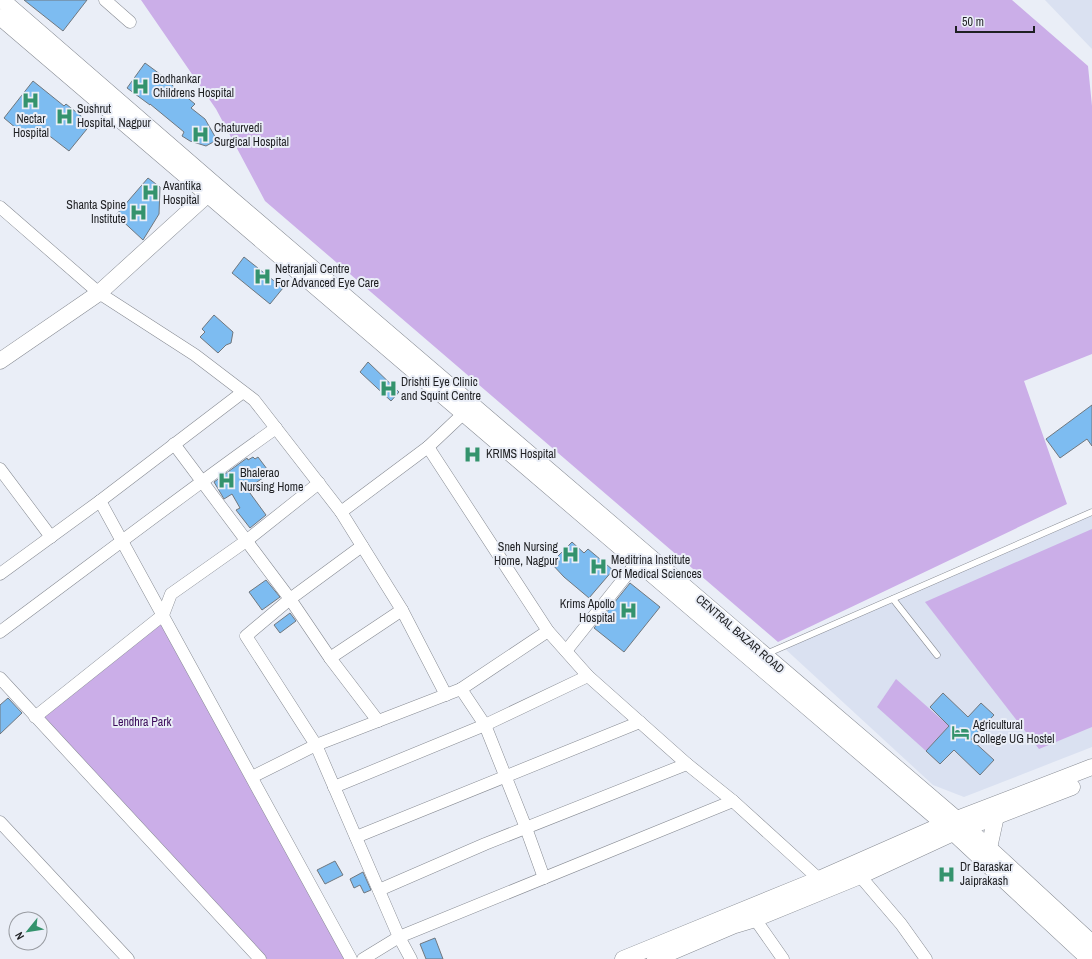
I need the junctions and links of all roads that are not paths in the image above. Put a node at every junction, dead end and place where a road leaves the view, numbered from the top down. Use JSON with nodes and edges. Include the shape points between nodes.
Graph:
{"nodes":[{"id":1,"x":2,"y":0,"type":"edge"},
{"id":2,"x":105,"y":0,"type":"edge"},
{"id":3,"x":0,"y":17,"type":"edge"},
{"id":4,"x":130,"y":22,"type":"dead end"},
{"id":5,"x":212,"y":189,"type":"junction"},
{"id":6,"x":0,"y":207,"type":"edge"},
{"id":7,"x":99,"y":294,"type":"junction"},
{"id":8,"x":0,"y":361,"type":"edge"},
{"id":9,"x":243,"y":392,"type":"junction"},
{"id":10,"x":464,"y":413,"type":"junction"},
{"id":11,"x":276,"y":428,"type":"junction"},
{"id":12,"x":174,"y":444,"type":"junction"},
{"id":13,"x":428,"y":447,"type":"junction"},
{"id":14,"x":0,"y":469,"type":"edge"},
{"id":15,"x":202,"y":481,"type":"junction"},
{"id":16,"x":319,"y":483,"type":"junction"},
{"id":17,"x":100,"y":501,"type":"junction"},
{"id":18,"x":341,"y":512,"type":"junction"},
{"id":19,"x":1092,"y":512,"type":"edge"},
{"id":20,"x":51,"y":537,"type":"junction"},
{"id":21,"x":246,"y":541,"type":"junction"},
{"id":22,"x":122,"y":542,"type":"junction"},
{"id":23,"x":362,"y":546,"type":"junction"},
{"id":24,"x":637,"y":562,"type":"junction"},
{"id":25,"x":0,"y":574,"type":"edge"},
{"id":26,"x":290,"y":599,"type":"junction"},
{"id":27,"x":893,"y":599,"type":"junction"},
{"id":28,"x":402,"y":610,"type":"junction"},
{"id":29,"x":163,"y":615,"type":"junction"},
{"id":30,"x":548,"y":631,"type":"junction"},
{"id":31,"x":0,"y":632,"type":"edge"},
{"id":32,"x":566,"y":651,"type":"junction"},
{"id":33,"x":765,"y":655,"type":"junction"},
{"id":34,"x":937,"y":655,"type":"dead end"},
{"id":35,"x":330,"y":658,"type":"junction"},
{"id":36,"x":588,"y":676,"type":"junction"},
{"id":37,"x":0,"y":678,"type":"edge"},
{"id":38,"x":461,"y":689,"type":"junction"},
{"id":39,"x":446,"y":695,"type":"junction"},
{"id":40,"x":35,"y":717,"type":"junction"},
{"id":41,"x":378,"y":721,"type":"junction"},
{"id":42,"x":640,"y":722,"type":"junction"},
{"id":43,"x":485,"y":725,"type":"junction"},
{"id":44,"x":316,"y":745,"type":"junction"},
{"id":45,"x":687,"y":764,"type":"junction"},
{"id":46,"x":1092,"y":767,"type":"edge"},
{"id":47,"x":505,"y":776,"type":"junction"},
{"id":48,"x":252,"y":778,"type":"junction"},
{"id":49,"x":1092,"y":779,"type":"edge"},
{"id":50,"x":334,"y":787,"type":"junction"},
{"id":51,"x":733,"y":801,"type":"junction"},
{"id":52,"x":996,"y":816,"type":"junction"},
{"id":53,"x":0,"y":822,"type":"edge"},
{"id":54,"x":955,"y":826,"type":"junction"},
{"id":55,"x":526,"y":828,"type":"junction"},
{"id":56,"x":356,"y":837,"type":"junction"},
{"id":57,"x":989,"y":848,"type":"junction"},
{"id":58,"x":860,"y":876,"type":"junction"},
{"id":59,"x":544,"y":878,"type":"junction"},
{"id":60,"x":819,"y":879,"type":"junction"},
{"id":61,"x":379,"y":890,"type":"junction"},
{"id":62,"x":755,"y":919,"type":"junction"},
{"id":63,"x":400,"y":937,"type":"junction"},
{"id":64,"x":1092,"y":943,"type":"edge"},
{"id":65,"x":128,"y":959,"type":"edge"},
{"id":66,"x":260,"y":959,"type":"edge"},
{"id":67,"x":351,"y":959,"type":"edge"},
{"id":68,"x":363,"y":959,"type":"edge"},
{"id":69,"x":411,"y":959,"type":"edge"},
{"id":70,"x":623,"y":959,"type":"edge"},
{"id":71,"x":655,"y":959,"type":"edge"},
{"id":72,"x":783,"y":959,"type":"edge"},
{"id":73,"x":926,"y":959,"type":"edge"},
{"id":74,"x":1089,"y":959,"type":"edge"}],
"edges":[{"from":1,"to":5,"type":"main road","name":"CENTRAL BAZAR ROAD"},
{"from":2,"to":4,"type":"street"},
{"from":3,"to":5,"type":"main road","name":"CENTRAL BAZAR ROAD"},
{"from":5,"to":7,"type":"main road"},
{"from":5,"to":10,"type":"main road","name":"CENTRAL BAZAR ROAD"},
{"from":5,"to":33,"type":"main road","name":"CENTRAL BAZAR ROAD"},
{"from":6,"to":7,"type":"street"},
{"from":7,"to":8,"type":"main road"},
{"from":7,"to":9,"type":"street","via":[[195,355]]},
{"from":9,"to":11,"type":"street","via":[[254,400]]},
{"from":9,"to":12,"type":"street"},
{"from":10,"to":13,"type":"street"},
{"from":10,"to":24,"type":"main road","name":"CENTRAL BAZAR ROAD"},
{"from":11,"to":15,"type":"street"},
{"from":11,"to":16,"type":"street"},
{"from":12,"to":15,"type":"street"},
{"from":12,"to":17,"type":"street"},
{"from":13,"to":18,"type":"street"},
{"from":13,"to":30,"type":"street"},
{"from":14,"to":20,"type":"street"},
{"from":15,"to":21,"type":"street"},
{"from":15,"to":22,"type":"street"},
{"from":16,"to":18,"type":"street"},
{"from":16,"to":21,"type":"street"},
{"from":17,"to":20,"type":"street"},
{"from":17,"to":22,"type":"street"},
{"from":18,"to":23,"type":"street"},
{"from":19,"to":27,"type":"lane"},
{"from":20,"to":25,"type":"street"},
{"from":21,"to":26,"type":"street"},
{"from":21,"to":29,"type":"street","via":[[171,594]]},
{"from":22,"to":29,"type":"street"},
{"from":22,"to":31,"type":"street"},
{"from":23,"to":26,"type":"street"},
{"from":23,"to":28,"type":"street"},
{"from":24,"to":32,"type":"street"},
{"from":24,"to":54,"type":"main road","name":"CENTRAL BAZAR ROAD"},
{"from":26,"to":35,"type":"street"},
{"from":26,"to":44,"type":"street","via":[[246,636]]},
{"from":27,"to":33,"type":"lane"},
{"from":27,"to":34,"type":"lane"},
{"from":28,"to":35,"type":"street"},
{"from":28,"to":39,"type":"street"},
{"from":29,"to":40,"type":"street"},
{"from":29,"to":48,"type":"street"},
{"from":30,"to":32,"type":"street"},
{"from":30,"to":38,"type":"street"},
{"from":32,"to":36,"type":"street"},
{"from":33,"to":54,"type":"main road","name":"CENTRAL BAZAR ROAD"},
{"from":35,"to":41,"type":"street"},
{"from":36,"to":42,"type":"street"},
{"from":36,"to":43,"type":"street"},
{"from":37,"to":40,"type":"street"},
{"from":38,"to":39,"type":"street"},
{"from":38,"to":43,"type":"street"},
{"from":39,"to":41,"type":"street"},
{"from":40,"to":66,"type":"street"},
{"from":41,"to":44,"type":"street"},
{"from":42,"to":45,"type":"street"},
{"from":42,"to":47,"type":"street"},
{"from":43,"to":47,"type":"street"},
{"from":43,"to":50,"type":"street"},
{"from":44,"to":48,"type":"street"},
{"from":44,"to":50,"type":"street"},
{"from":45,"to":51,"type":"street"},
{"from":45,"to":55,"type":"street"},
{"from":46,"to":54,"type":"main road"},
{"from":47,"to":55,"type":"street"},
{"from":47,"to":56,"type":"street"},
{"from":48,"to":67,"type":"street"},
{"from":49,"to":52,"type":"main road"},
{"from":50,"to":56,"type":"street"},
{"from":51,"to":59,"type":"street"},
{"from":51,"to":60,"type":"street"},
{"from":52,"to":54,"type":"main road"},
{"from":52,"to":57,"type":"main road"},
{"from":53,"to":65,"type":"street"},
{"from":54,"to":57,"type":"main road","name":"CENTRAL BAZAR ROAD"},
{"from":54,"to":58,"type":"main road"},
{"from":54,"to":60,"type":"main road"},
{"from":54,"to":74,"type":"main road","name":"CENTRAL BAZAR ROAD"},
{"from":55,"to":59,"type":"street"},
{"from":55,"to":61,"type":"street"},
{"from":56,"to":61,"type":"street"},
{"from":57,"to":64,"type":"main road","name":"CENTRAL BAZAR ROAD"},
{"from":58,"to":62,"type":"main road"},
{"from":58,"to":73,"type":"street","via":[[901,924]]},
{"from":59,"to":63,"type":"street"},
{"from":60,"to":70,"type":"main road"},
{"from":61,"to":63,"type":"street"},
{"from":62,"to":71,"type":"main road"},
{"from":62,"to":72,"type":"street"},
{"from":63,"to":68,"type":"street"},
{"from":63,"to":69,"type":"street"}]}
